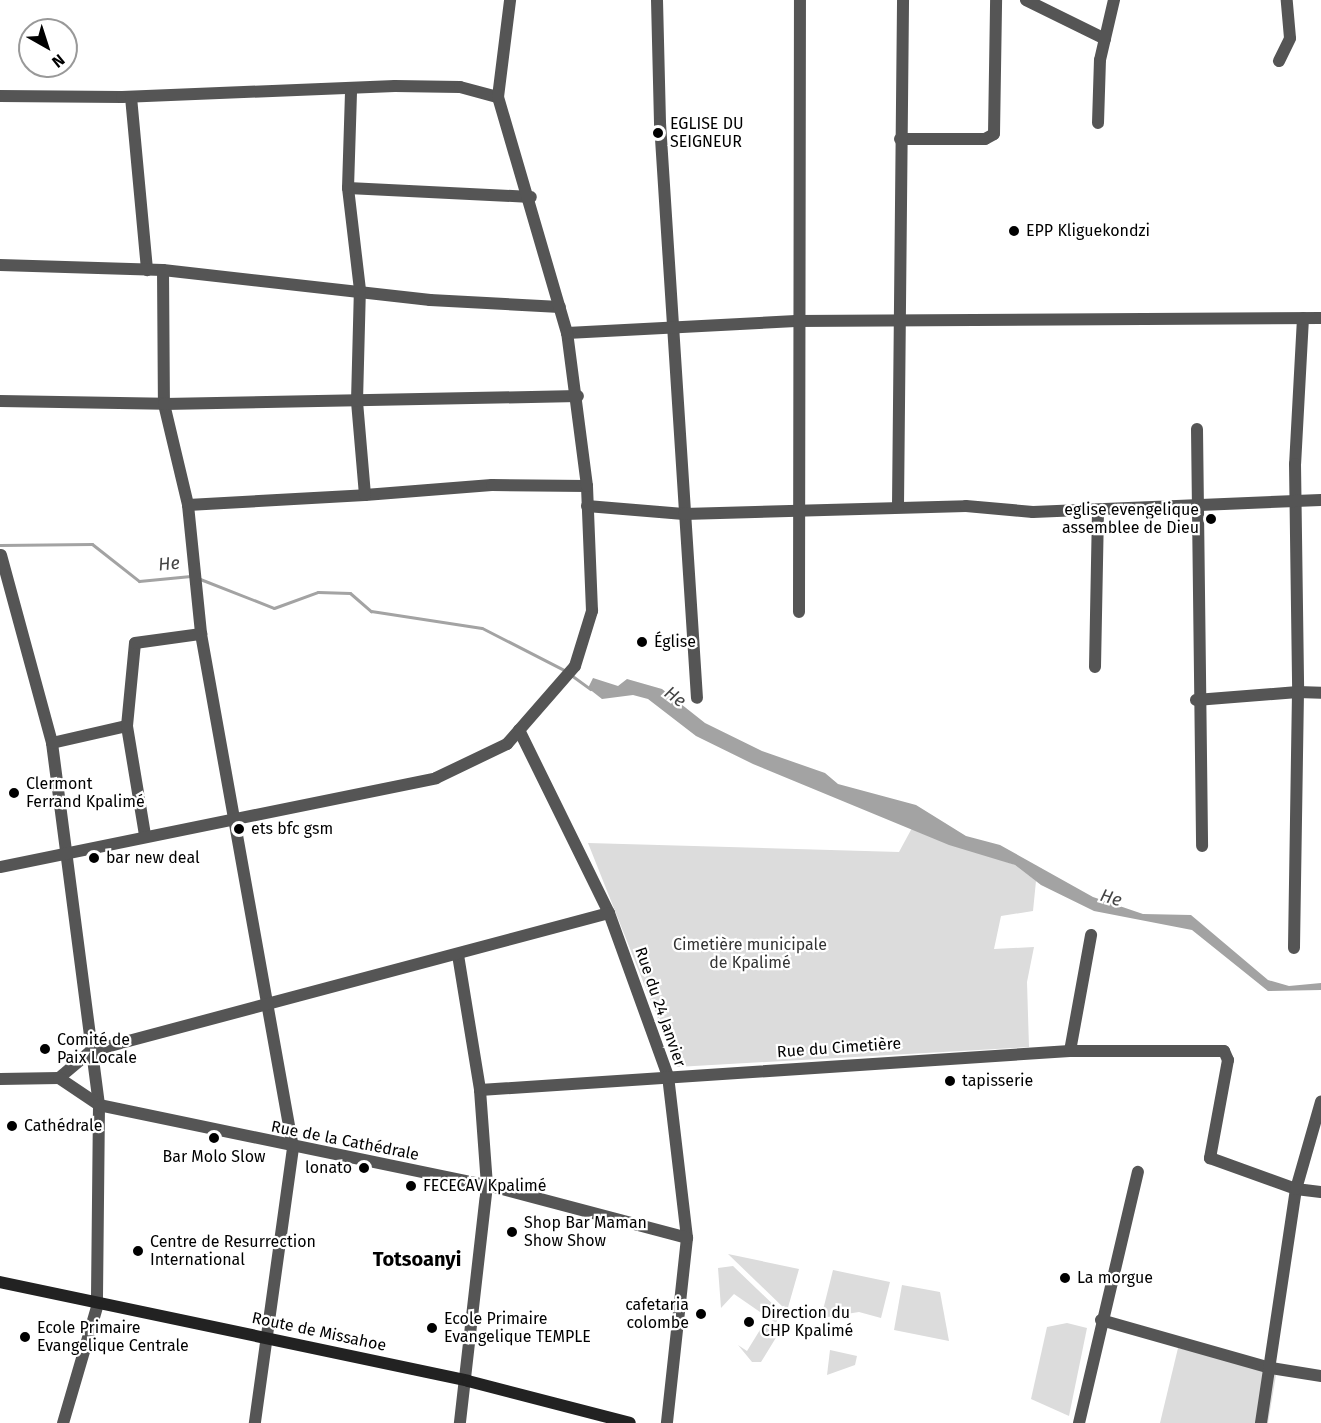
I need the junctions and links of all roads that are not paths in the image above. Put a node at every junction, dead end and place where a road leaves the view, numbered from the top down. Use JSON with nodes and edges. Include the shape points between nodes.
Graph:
{"nodes":[{"id":1,"x":510,"y":0,"type":"edge"},
{"id":2,"x":657,"y":0,"type":"edge"},
{"id":3,"x":800,"y":0,"type":"edge"},
{"id":4,"x":903,"y":0,"type":"edge"},
{"id":5,"x":996,"y":0,"type":"edge"},
{"id":6,"x":1026,"y":0,"type":"edge"},
{"id":7,"x":1114,"y":0,"type":"edge"},
{"id":8,"x":1287,"y":0,"type":"edge"},
{"id":9,"x":1105,"y":39,"type":"junction"},
{"id":10,"x":1279,"y":60,"type":"dead end"},
{"id":11,"x":351,"y":90,"type":"junction"},
{"id":12,"x":0,"y":96,"type":"edge"},
{"id":13,"x":131,"y":97,"type":"junction"},
{"id":14,"x":498,"y":97,"type":"junction"},
{"id":15,"x":1098,"y":123,"type":"dead end"},
{"id":16,"x":900,"y":139,"type":"junction"},
{"id":17,"x":348,"y":188,"type":"junction"},
{"id":18,"x":531,"y":197,"type":"junction"},
{"id":19,"x":0,"y":265,"type":"edge"},
{"id":20,"x":147,"y":270,"type":"junction"},
{"id":21,"x":163,"y":270,"type":"junction"},
{"id":22,"x":360,"y":290,"type":"junction"},
{"id":23,"x":560,"y":307,"type":"junction"},
{"id":24,"x":1303,"y":318,"type":"junction"},
{"id":25,"x":1321,"y":318,"type":"edge"},
{"id":26,"x":796,"y":321,"type":"junction"},
{"id":27,"x":896,"y":322,"type":"junction"},
{"id":28,"x":674,"y":327,"type":"junction"},
{"id":29,"x":567,"y":333,"type":"junction"},
{"id":30,"x":578,"y":396,"type":"junction"},
{"id":31,"x":0,"y":400,"type":"edge"},
{"id":32,"x":357,"y":401,"type":"junction"},
{"id":33,"x":164,"y":404,"type":"junction"},
{"id":34,"x":1197,"y":429,"type":"dead end"},
{"id":35,"x":587,"y":486,"type":"junction"},
{"id":36,"x":365,"y":495,"type":"junction"},
{"id":37,"x":1321,"y":500,"type":"edge"},
{"id":38,"x":1298,"y":502,"type":"junction"},
{"id":39,"x":188,"y":505,"type":"junction"},
{"id":40,"x":587,"y":506,"type":"junction"},
{"id":41,"x":898,"y":506,"type":"junction"},
{"id":42,"x":1200,"y":506,"type":"junction"},
{"id":43,"x":802,"y":510,"type":"junction"},
{"id":44,"x":1098,"y":512,"type":"junction"},
{"id":45,"x":684,"y":514,"type":"junction"},
{"id":46,"x":1,"y":555,"type":"edge"},
{"id":47,"x":799,"y":612,"type":"dead end"},
{"id":48,"x":201,"y":634,"type":"junction"},
{"id":49,"x":1095,"y":667,"type":"dead end"},
{"id":50,"x":1298,"y":692,"type":"junction"},
{"id":51,"x":1321,"y":693,"type":"edge"},
{"id":52,"x":697,"y":698,"type":"dead end"},
{"id":53,"x":1196,"y":700,"type":"junction"},
{"id":54,"x":127,"y":726,"type":"junction"},
{"id":55,"x":519,"y":730,"type":"junction"},
{"id":56,"x":52,"y":743,"type":"junction"},
{"id":57,"x":235,"y":819,"type":"junction"},
{"id":58,"x":146,"y":835,"type":"junction"},
{"id":59,"x":1202,"y":846,"type":"dead end"},
{"id":60,"x":66,"y":854,"type":"junction"},
{"id":61,"x":0,"y":867,"type":"edge"},
{"id":62,"x":609,"y":913,"type":"junction"},
{"id":63,"x":1091,"y":935,"type":"dead end"},
{"id":64,"x":1294,"y":948,"type":"dead end"},
{"id":65,"x":458,"y":955,"type":"junction"},
{"id":66,"x":268,"y":1000,"type":"junction"},
{"id":67,"x":91,"y":1050,"type":"junction"},
{"id":68,"x":1070,"y":1051,"type":"junction"},
{"id":69,"x":668,"y":1076,"type":"junction"},
{"id":70,"x":59,"y":1078,"type":"junction"},
{"id":71,"x":0,"y":1079,"type":"edge"},
{"id":72,"x":480,"y":1090,"type":"junction"},
{"id":73,"x":1321,"y":1102,"type":"edge"},
{"id":74,"x":99,"y":1105,"type":"junction"},
{"id":75,"x":293,"y":1148,"type":"junction"},
{"id":76,"x":1138,"y":1172,"type":"dead end"},
{"id":77,"x":487,"y":1185,"type":"junction"},
{"id":78,"x":1296,"y":1189,"type":"junction"},
{"id":79,"x":1321,"y":1192,"type":"edge"},
{"id":80,"x":687,"y":1238,"type":"junction"},
{"id":81,"x":0,"y":1282,"type":"edge"},
{"id":82,"x":97,"y":1307,"type":"junction"},
{"id":83,"x":1101,"y":1320,"type":"junction"},
{"id":84,"x":269,"y":1337,"type":"junction"},
{"id":85,"x":1271,"y":1368,"type":"junction"},
{"id":86,"x":1321,"y":1376,"type":"edge"},
{"id":87,"x":468,"y":1381,"type":"junction"},
{"id":88,"x":63,"y":1423,"type":"edge"},
{"id":89,"x":255,"y":1423,"type":"edge"},
{"id":90,"x":459,"y":1423,"type":"edge"},
{"id":91,"x":630,"y":1423,"type":"edge"},
{"id":92,"x":666,"y":1423,"type":"edge"},
{"id":93,"x":1079,"y":1423,"type":"edge"},
{"id":94,"x":1262,"y":1423,"type":"edge"}],
"edges":[{"from":1,"to":14,"type":"street"},
{"from":2,"to":28,"type":"street"},
{"from":3,"to":26,"type":"street"},
{"from":4,"to":16,"type":"street"},
{"from":5,"to":16,"type":"street","via":[[994,134],[985,139]]},
{"from":6,"to":9,"type":"street"},
{"from":7,"to":9,"type":"street"},
{"from":8,"to":10,"type":"street","via":[[1290,38]]},
{"from":9,"to":15,"type":"street"},
{"from":11,"to":13,"type":"street"},
{"from":11,"to":14,"type":"street","via":[[460,87]]},
{"from":11,"to":17,"type":"street"},
{"from":12,"to":13,"type":"street"},
{"from":13,"to":20,"type":"street"},
{"from":14,"to":18,"type":"street"},
{"from":16,"to":27,"type":"street"},
{"from":17,"to":18,"type":"street"},
{"from":17,"to":22,"type":"street"},
{"from":18,"to":23,"type":"street"},
{"from":19,"to":20,"type":"street"},
{"from":20,"to":21,"type":"street"},
{"from":21,"to":22,"type":"street"},
{"from":21,"to":33,"type":"street"},
{"from":22,"to":23,"type":"street","via":[[430,300]]},
{"from":22,"to":32,"type":"street"},
{"from":23,"to":29,"type":"street"},
{"from":24,"to":25,"type":"street"},
{"from":24,"to":27,"type":"street"},
{"from":24,"to":38,"type":"street"},
{"from":26,"to":27,"type":"street"},
{"from":26,"to":28,"type":"street"},
{"from":26,"to":43,"type":"street"},
{"from":27,"to":41,"type":"street"},
{"from":28,"to":29,"type":"street"},
{"from":28,"to":45,"type":"street"},
{"from":29,"to":30,"type":"street"},
{"from":30,"to":32,"type":"street"},
{"from":30,"to":35,"type":"street"},
{"from":31,"to":33,"type":"street"},
{"from":32,"to":33,"type":"street"},
{"from":32,"to":36,"type":"street"},
{"from":33,"to":39,"type":"street"},
{"from":34,"to":42,"type":"street"},
{"from":35,"to":36,"type":"street","via":[[492,485]]},
{"from":35,"to":40,"type":"street"},
{"from":36,"to":39,"type":"street"},
{"from":37,"to":38,"type":"street"},
{"from":38,"to":42,"type":"street"},
{"from":38,"to":50,"type":"street"},
{"from":39,"to":48,"type":"street"},
{"from":40,"to":45,"type":"street"},
{"from":40,"to":55,"type":"street","via":[[592,611],[571,671]]},
{"from":41,"to":43,"type":"street"},
{"from":41,"to":44,"type":"street"},
{"from":42,"to":44,"type":"street"},
{"from":42,"to":53,"type":"street"},
{"from":43,"to":45,"type":"street"},
{"from":43,"to":47,"type":"street"},
{"from":44,"to":49,"type":"street"},
{"from":45,"to":52,"type":"street"},
{"from":46,"to":56,"type":"street"},
{"from":48,"to":54,"type":"street","via":[[135,643]]},
{"from":48,"to":57,"type":"street"},
{"from":50,"to":51,"type":"street"},
{"from":50,"to":53,"type":"street"},
{"from":50,"to":64,"type":"street"},
{"from":53,"to":59,"type":"street"},
{"from":54,"to":56,"type":"street"},
{"from":54,"to":58,"type":"street"},
{"from":55,"to":57,"type":"street","via":[[473,764],[436,778]]},
{"from":55,"to":62,"type":"street","name":"Rue du 24 Janvier"},
{"from":56,"to":60,"type":"street"},
{"from":57,"to":58,"type":"street"},
{"from":57,"to":66,"type":"street"},
{"from":58,"to":60,"type":"street"},
{"from":60,"to":61,"type":"street"},
{"from":60,"to":67,"type":"street"},
{"from":62,"to":65,"type":"street"},
{"from":62,"to":69,"type":"street","name":"Rue du 24 Janvier"},
{"from":63,"to":68,"type":"street"},
{"from":65,"to":66,"type":"street"},
{"from":65,"to":72,"type":"street"},
{"from":66,"to":67,"type":"street"},
{"from":66,"to":75,"type":"street"},
{"from":67,"to":70,"type":"street"},
{"from":67,"to":74,"type":"street"},
{"from":68,"to":69,"type":"street","name":"Rue du Cimetière"},
{"from":68,"to":78,"type":"street","name":"Rue du Cimetière","via":[[1224,1052],[1228,1060],[1210,1158]]},
{"from":69,"to":72,"type":"street","name":"Rue du Cimetière"},
{"from":69,"to":80,"type":"street","name":"Rue du 24 Janvier"},
{"from":70,"to":71,"type":"street"},
{"from":70,"to":74,"type":"street","name":"Rue de la Cathédrale"},
{"from":72,"to":77,"type":"street"},
{"from":73,"to":78,"type":"street"},
{"from":74,"to":75,"type":"street","name":"Rue de la Cathédrale"},
{"from":74,"to":82,"type":"street"},
{"from":75,"to":77,"type":"street","name":"Rue de la Cathédrale"},
{"from":75,"to":84,"type":"street"},
{"from":76,"to":83,"type":"street"},
{"from":77,"to":80,"type":"street","name":"Rue de la Cathédrale"},
{"from":77,"to":87,"type":"street"},
{"from":78,"to":79,"type":"street"},
{"from":78,"to":85,"type":"street"},
{"from":80,"to":92,"type":"street","name":"Rue du 24 Janvier"},
{"from":81,"to":82,"type":"main road","name":"Route de Missahoe"},
{"from":82,"to":84,"type":"main road","name":"Route de Missahoe"},
{"from":82,"to":88,"type":"street"},
{"from":83,"to":85,"type":"street"},
{"from":83,"to":93,"type":"street"},
{"from":84,"to":87,"type":"main road","name":"Route de Missahoe"},
{"from":84,"to":89,"type":"street"},
{"from":85,"to":86,"type":"street"},
{"from":85,"to":94,"type":"street"},
{"from":87,"to":90,"type":"street"},
{"from":87,"to":91,"type":"main road","name":"Route de Missahoe"}]}
